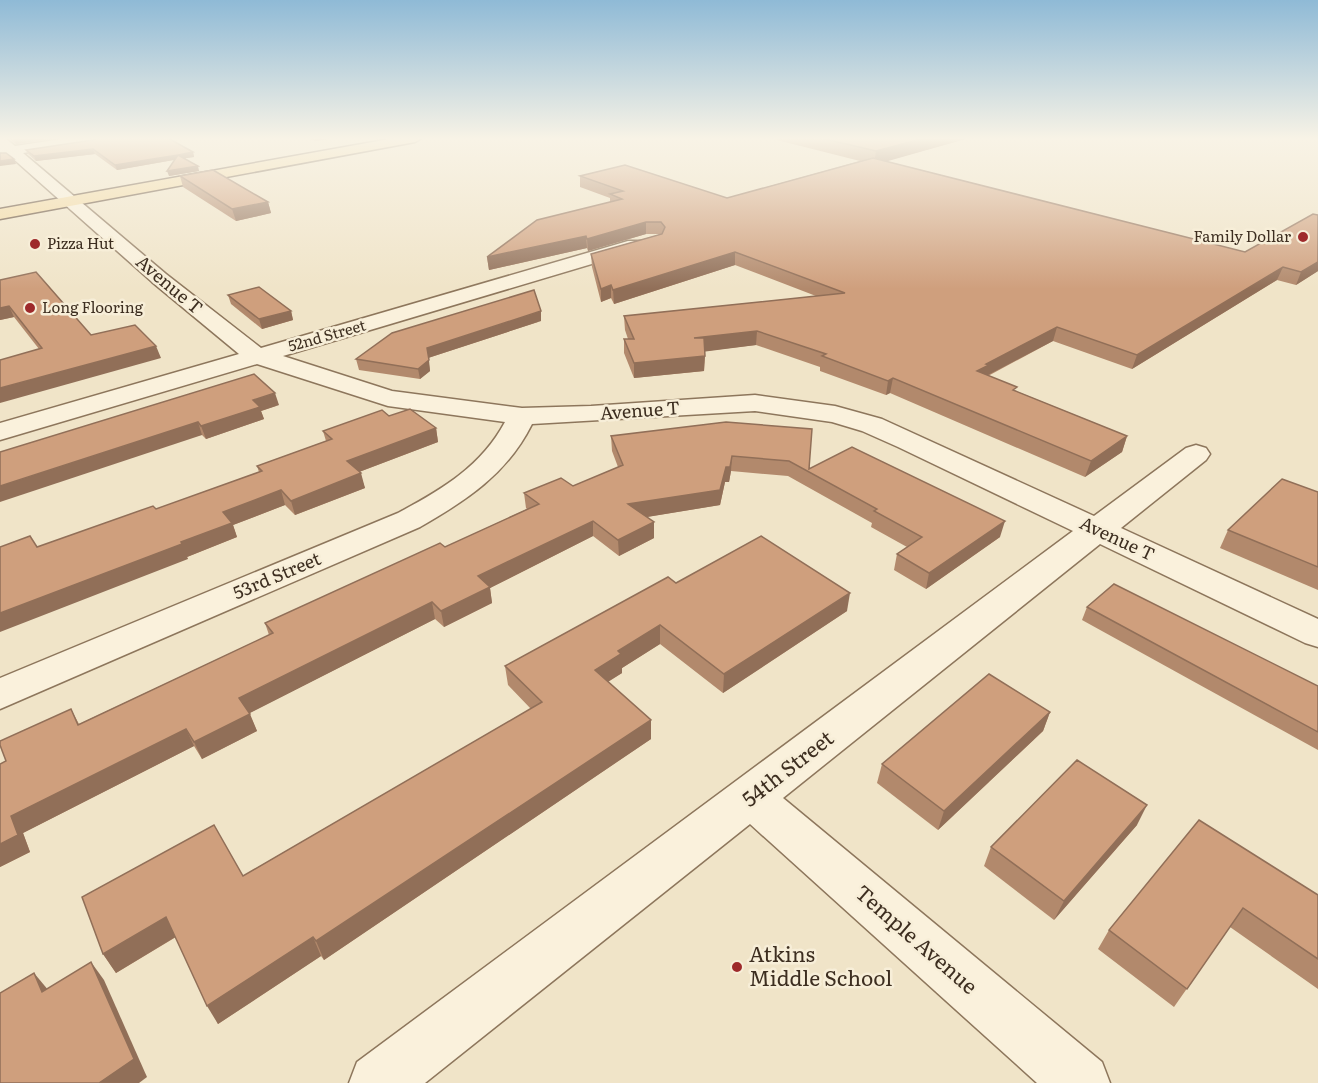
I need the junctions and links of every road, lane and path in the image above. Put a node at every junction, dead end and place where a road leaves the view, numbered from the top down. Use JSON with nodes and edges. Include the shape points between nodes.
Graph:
{"nodes":[{"id":1,"x":56,"y":189,"type":"edge"},
{"id":2,"x":139,"y":189,"type":"edge"},
{"id":3,"x":71,"y":201,"type":"junction"},
{"id":4,"x":0,"y":214,"type":"edge"},
{"id":5,"x":654,"y":240,"type":"edge"},
{"id":6,"x":257,"y":356,"type":"junction"},
{"id":7,"x":522,"y":416,"type":"junction"},
{"id":8,"x":0,"y":432,"type":"edge"},
{"id":9,"x":1196,"y":454,"type":"dead end"},
{"id":10,"x":1098,"y":530,"type":"junction"},
{"id":11,"x":1318,"y":634,"type":"edge"},
{"id":12,"x":0,"y":694,"type":"edge"},
{"id":13,"x":750,"y":797,"type":"junction"},
{"id":14,"x":378,"y":1083,"type":"edge"},
{"id":15,"x":1081,"y":1083,"type":"edge"}],
"edges":[{"from":1,"to":3,"type":"street","name":"Avenue T"},
{"from":2,"to":3,"type":"main road"},
{"from":3,"to":4,"type":"main road"},
{"from":3,"to":6,"type":"street","name":"Avenue T"},
{"from":5,"to":6,"type":"street","name":"52nd Street"},
{"from":6,"to":7,"type":"street","name":"Avenue T","via":[[388,398]]},
{"from":6,"to":8,"type":"street","name":"52nd Street"},
{"from":7,"to":10,"type":"street","name":"Avenue T","via":[[591,414],[752,391],[872,425]]},
{"from":7,"to":12,"type":"street","name":"53rd Street","via":[[511,440],[491,466],[458,494],[428,510]]},
{"from":9,"to":10,"type":"street","name":"54th Street"},
{"from":10,"to":11,"type":"street","name":"Avenue T"},
{"from":10,"to":13,"type":"street","name":"54th Street"},
{"from":13,"to":14,"type":"street","name":"54th Street"},
{"from":13,"to":15,"type":"street","name":"Temple Avenue"}]}
